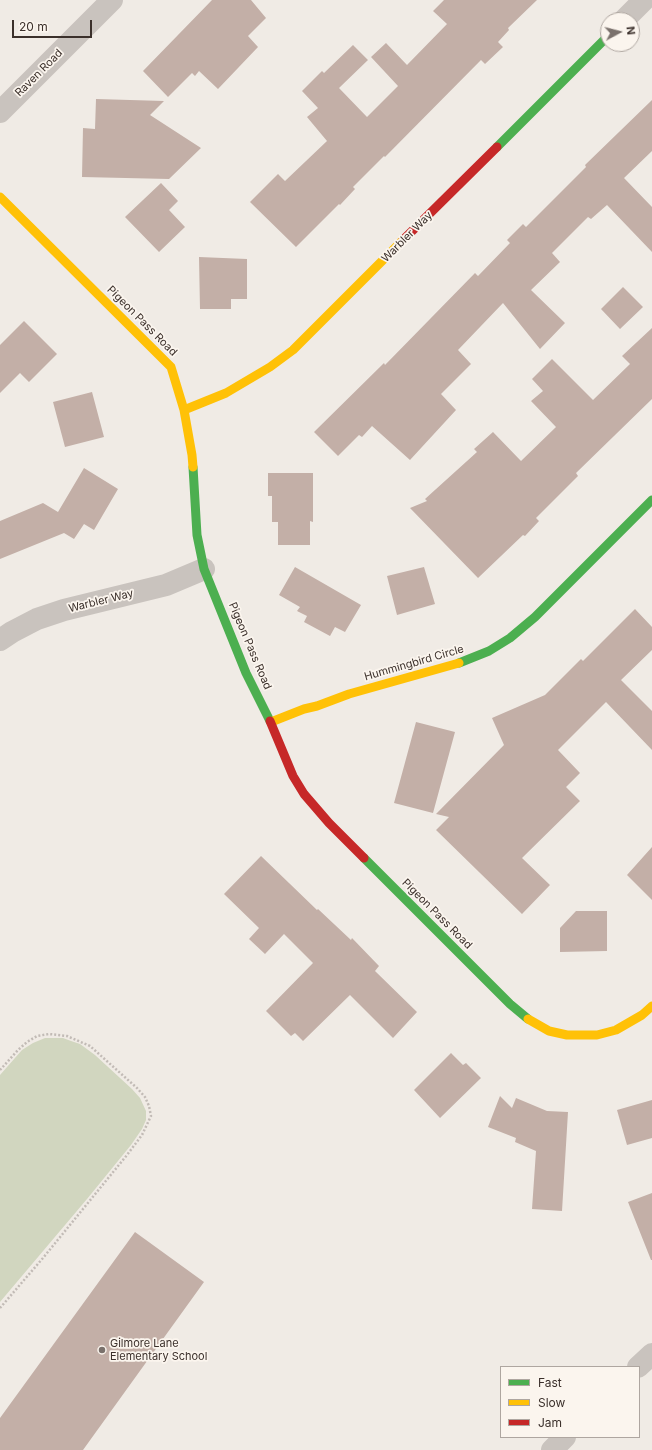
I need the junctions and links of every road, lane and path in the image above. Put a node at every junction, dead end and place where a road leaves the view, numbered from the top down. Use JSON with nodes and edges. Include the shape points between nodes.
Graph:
{"nodes":[{"id":1,"x":112,"y":0,"type":"edge"},
{"id":2,"x":644,"y":0,"type":"edge"},
{"id":3,"x":632,"y":12,"type":"edge"},
{"id":4,"x":600,"y":44,"type":"edge"},
{"id":5,"x":0,"y":112,"type":"edge"},
{"id":6,"x":0,"y":197,"type":"edge"},
{"id":7,"x":184,"y":410,"type":"junction"},
{"id":8,"x":652,"y":500,"type":"edge"},
{"id":9,"x":204,"y":569,"type":"junction"},
{"id":10,"x":0,"y":640,"type":"edge"},
{"id":11,"x":271,"y":722,"type":"junction"},
{"id":12,"x":652,"y":1006,"type":"edge"},
{"id":13,"x":0,"y":1070,"type":"edge"},
{"id":14,"x":0,"y":1308,"type":"edge"},
{"id":15,"x":652,"y":1354,"type":"edge"},
{"id":16,"x":639,"y":1366,"type":"edge"},
{"id":17,"x":564,"y":1438,"type":"edge"},
{"id":18,"x":552,"y":1450,"type":"edge"}],
"edges":[{"from":1,"to":5,"type":"street","name":"Raven Road"},
{"from":2,"to":3,"type":"street"},
{"from":4,"to":7,"type":"street","name":"Warbler Way","via":[[293,350],[226,393]]},
{"from":6,"to":7,"type":"street","name":"Pigeon Pass Road","via":[[171,367]]},
{"from":7,"to":9,"type":"street","name":"Pigeon Pass Road","via":[[192,455],[197,535]]},
{"from":8,"to":11,"type":"street","name":"Hummingbird Circle","via":[[534,617],[510,638],[489,651],[452,666],[348,694]]},
{"from":9,"to":10,"type":"street","name":"Warbler Way","via":[[166,585],[37,619]]},
{"from":9,"to":11,"type":"street","name":"Pigeon Pass Road","via":[[246,673]]},
{"from":11,"to":12,"type":"street","name":"Pigeon Pass Road","via":[[293,776],[304,794],[329,823],[510,1004],[532,1022],[561,1034],[597,1035],[616,1030]]},
{"from":13,"to":14,"type":"path","via":[[18,1050],[37,1036],[67,1036],[90,1046],[137,1088],[145,1097],[151,1116],[142,1135],[127,1155]]},
{"from":15,"to":16,"type":"street"},
{"from":17,"to":18,"type":"street"}]}
